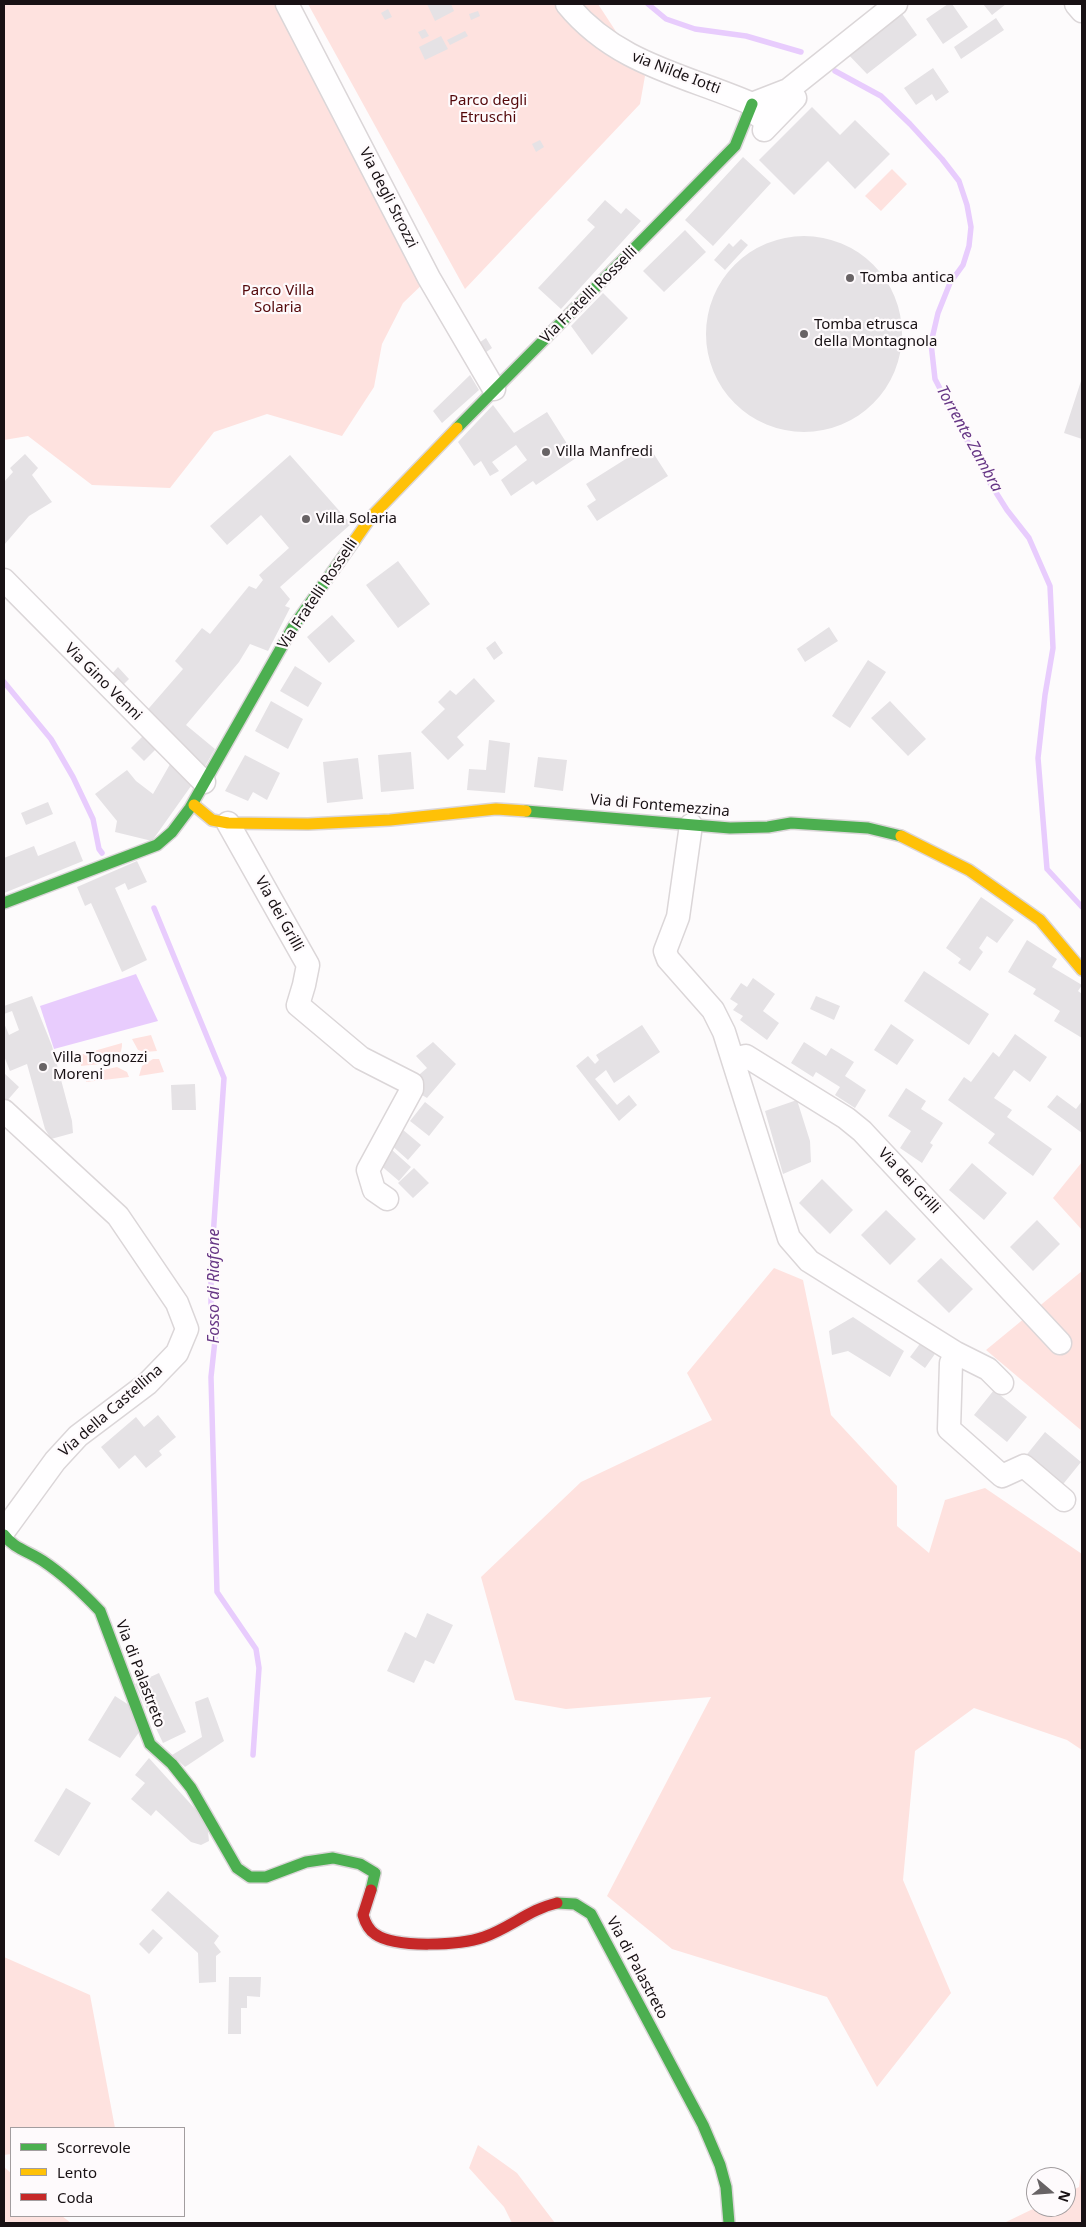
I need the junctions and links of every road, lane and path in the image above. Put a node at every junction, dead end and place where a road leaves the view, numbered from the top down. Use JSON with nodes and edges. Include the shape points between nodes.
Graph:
{"nodes":[{"id":1,"x":287,"y":4,"type":"edge"},
{"id":2,"x":567,"y":4,"type":"edge"},
{"id":3,"x":896,"y":4,"type":"edge"},
{"id":4,"x":1076,"y":4,"type":"edge"},
{"id":5,"x":1082,"y":11,"type":"edge"},
{"id":6,"x":752,"y":104,"type":"junction"},
{"id":7,"x":735,"y":146,"type":"joint"},
{"id":8,"x":494,"y":389,"type":"junction"},
{"id":9,"x":4,"y":580,"type":"edge"},
{"id":10,"x":204,"y":782,"type":"junction"},
{"id":11,"x":194,"y":805,"type":"junction"},
{"id":12,"x":228,"y":823,"type":"junction"},
{"id":13,"x":692,"y":825,"type":"junction"},
{"id":14,"x":4,"y":903,"type":"edge"},
{"id":15,"x":1082,"y":970,"type":"edge"},
{"id":16,"x":732,"y":1059,"type":"junction"},
{"id":17,"x":4,"y":1111,"type":"edge"},
{"id":18,"x":387,"y":1199,"type":"dead end"},
{"id":19,"x":1060,"y":1343,"type":"dead end"},
{"id":20,"x":956,"y":1353,"type":"junction"},
{"id":21,"x":1002,"y":1383,"type":"dead end"},
{"id":22,"x":1064,"y":1500,"type":"dead end"},
{"id":23,"x":4,"y":1531,"type":"edge"},
{"id":24,"x":4,"y":1535,"type":"edge"},
{"id":25,"x":729,"y":2223,"type":"edge"}],
"edges":[{"from":1,"to":8,"type":"street","name":"Via degli Strozzi","via":[[429,278]]},
{"from":2,"to":6,"type":"street","name":"via Nilde Iotti","via":[[603,37],[638,61]]},
{"from":3,"to":6,"type":"street","via":[[788,90]]},
{"from":4,"to":5,"type":"street"},
{"from":6,"to":7,"type":"street","name":"Via Fratelli Rosselli","via":[[759,111],[757,125]]},
{"from":7,"to":8,"type":"street","name":"Via Fratelli Rosselli"},
{"from":8,"to":10,"type":"street","name":"Via Fratelli Rosselli","via":[[371,517],[293,627]]},
{"from":9,"to":10,"type":"street","name":"Via Gino Venni"},
{"from":10,"to":11,"type":"street","name":"Via Fratelli Rosselli"},
{"from":11,"to":12,"type":"street","name":"Via di Fontemezzina","via":[[212,820]]},
{"from":11,"to":14,"type":"street","name":"Via Fratelli Rosselli","via":[[157,846]]},
{"from":12,"to":13,"type":"street","name":"Via di Fontemezzina","via":[[317,824],[496,809]]},
{"from":12,"to":18,"type":"street","name":"Via dei Grilli","via":[[308,964],[298,1005],[360,1058],[412,1084],[368,1170],[374,1190]]},
{"from":13,"to":15,"type":"street","name":"Via di Fontemezzina","via":[[730,828],[791,823],[868,828],[899,835],[969,870],[1040,920]]},
{"from":13,"to":16,"type":"street","via":[[678,916],[665,951],[713,1010]]},
{"from":16,"to":19,"type":"street","name":"Via dei Grilli","via":[[746,1056],[862,1131]]},
{"from":16,"to":20,"type":"street","via":[[789,1238],[809,1261]]},
{"from":17,"to":23,"type":"street","name":"Via della Castellina","via":[[118,1216],[177,1303],[187,1329],[176,1353],[147,1384],[78,1436],[55,1461]]},
{"from":20,"to":21,"type":"street","via":[[988,1369]]},
{"from":20,"to":22,"type":"street","via":[[951,1363],[949,1429],[1002,1476],[1024,1466]]},
{"from":24,"to":25,"type":"street","name":"Via di Palastreto","via":[[9,1542],[43,1562],[84,1594],[100,1611],[150,1744],[191,1787],[241,1873],[260,1879],[285,1873],[307,1862],[327,1859],[358,1862],[375,1873],[363,1915],[365,1922],[376,1935],[405,1942],[441,1944],[482,1937],[555,1904],[576,1903],[591,1914],[703,2125],[720,2164]]}]}
